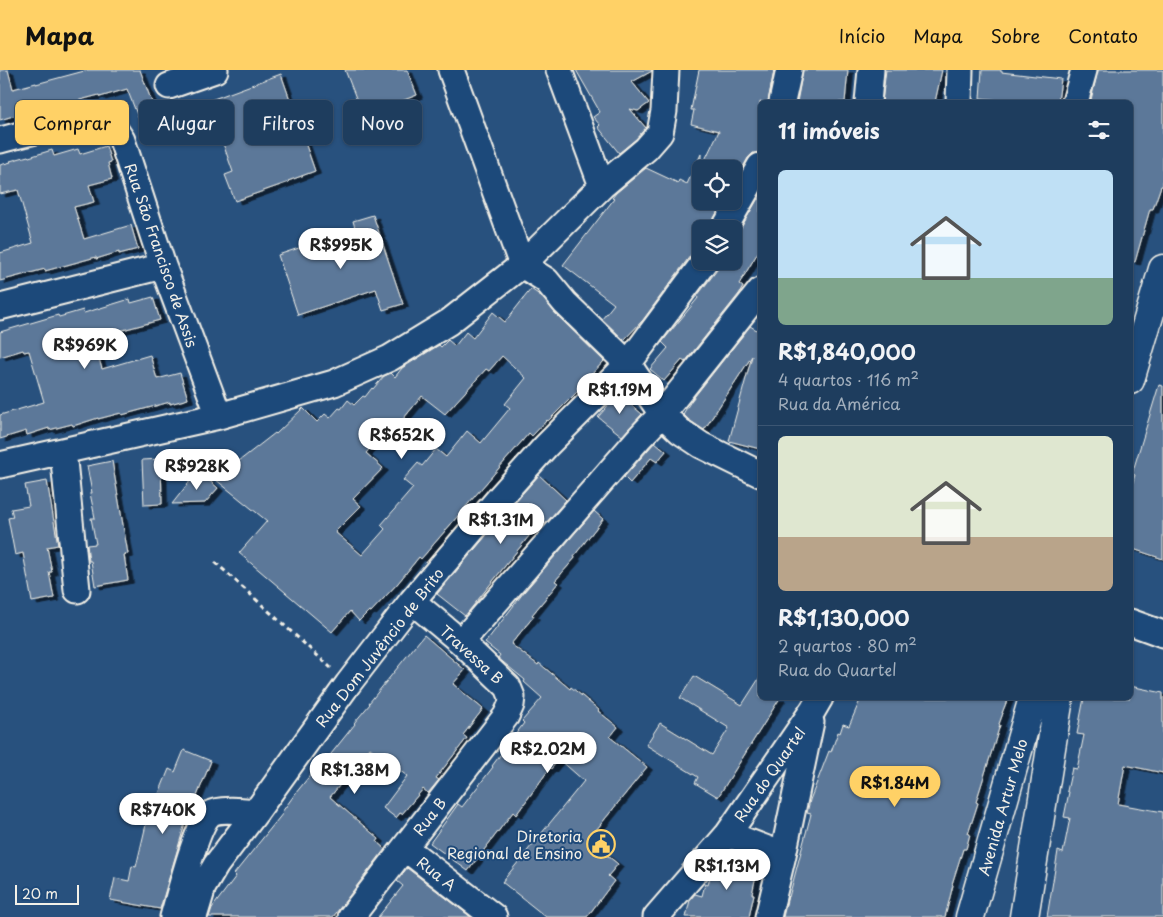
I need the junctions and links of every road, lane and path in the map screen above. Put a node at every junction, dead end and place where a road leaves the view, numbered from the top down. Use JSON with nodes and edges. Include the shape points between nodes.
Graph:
{"nodes":[{"id":1,"x":215,"y":70,"type":"edge"},
{"id":2,"x":451,"y":70,"type":"edge"},
{"id":3,"x":560,"y":70,"type":"edge"},
{"id":4,"x":666,"y":70,"type":"edge"},
{"id":5,"x":789,"y":70,"type":"edge"},
{"id":6,"x":871,"y":70,"type":"edge"},
{"id":7,"x":960,"y":70,"type":"edge"},
{"id":8,"x":1084,"y":70,"type":"edge"},
{"id":9,"x":169,"y":86,"type":"dead end"},
{"id":10,"x":782,"y":100,"type":"edge"},
{"id":11,"x":868,"y":100,"type":"edge"},
{"id":12,"x":959,"y":100,"type":"edge"},
{"id":13,"x":1076,"y":100,"type":"edge"},
{"id":14,"x":0,"y":140,"type":"edge"},
{"id":15,"x":758,"y":170,"type":"edge"},
{"id":16,"x":602,"y":186,"type":"junction"},
{"id":17,"x":729,"y":220,"type":"edge"},
{"id":18,"x":522,"y":265,"type":"junction"},
{"id":19,"x":163,"y":266,"type":"junction"},
{"id":20,"x":1163,"y":269,"type":"edge"},
{"id":21,"x":698,"y":270,"type":"edge"},
{"id":22,"x":758,"y":294,"type":"edge"},
{"id":23,"x":0,"y":307,"type":"edge"},
{"id":24,"x":628,"y":364,"type":"junction"},
{"id":25,"x":1133,"y":370,"type":"edge"},
{"id":26,"x":662,"y":414,"type":"junction"},
{"id":27,"x":219,"y":416,"type":"junction"},
{"id":28,"x":63,"y":451,"type":"junction"},
{"id":29,"x":0,"y":465,"type":"edge"},
{"id":30,"x":758,"y":473,"type":"edge"},
{"id":31,"x":215,"y":562,"type":"dead end"},
{"id":32,"x":77,"y":590,"type":"dead end"},
{"id":33,"x":412,"y":601,"type":"junction"},
{"id":34,"x":1133,"y":623,"type":"edge"},
{"id":35,"x":1163,"y":634,"type":"edge"},
{"id":36,"x":461,"y":642,"type":"junction"},
{"id":37,"x":348,"y":684,"type":"junction"},
{"id":38,"x":1032,"y":700,"type":"edge"},
{"id":39,"x":1059,"y":700,"type":"edge"},
{"id":40,"x":817,"y":704,"type":"edge"},
{"id":41,"x":506,"y":716,"type":"joint"},
{"id":42,"x":256,"y":812,"type":"junction"},
{"id":43,"x":728,"y":834,"type":"junction"},
{"id":44,"x":405,"y":848,"type":"junction"},
{"id":45,"x":782,"y":855,"type":"junction"},
{"id":46,"x":193,"y":885,"type":"junction"},
{"id":47,"x":173,"y":917,"type":"edge"},
{"id":48,"x":194,"y":917,"type":"edge"},
{"id":49,"x":351,"y":917,"type":"edge"},
{"id":50,"x":494,"y":917,"type":"edge"},
{"id":51,"x":656,"y":917,"type":"edge"},
{"id":52,"x":768,"y":917,"type":"edge"},
{"id":53,"x":970,"y":917,"type":"edge"},
{"id":54,"x":1024,"y":917,"type":"edge"}],
"edges":[{"from":1,"to":9,"type":"street"},
{"from":2,"to":18,"type":"street"},
{"from":3,"to":16,"type":"street"},
{"from":4,"to":16,"type":"street","via":[[660,133]]},
{"from":5,"to":10,"type":"street"},
{"from":6,"to":11,"type":"street"},
{"from":7,"to":12,"type":"street"},
{"from":8,"to":13,"type":"street"},
{"from":14,"to":19,"type":"street","name":"Rua São Francisco de Assis","via":[[80,121],[108,124],[122,140]]},
{"from":15,"to":17,"type":"street"},
{"from":16,"to":18,"type":"street"},
{"from":18,"to":24,"type":"street","via":[[546,280]]},
{"from":18,"to":27,"type":"street","via":[[449,322],[390,358],[334,383]]},
{"from":19,"to":23,"type":"street"},
{"from":19,"to":27,"type":"street","name":"Rua São Francisco de Assis"},
{"from":20,"to":25,"type":"main road"},
{"from":21,"to":24,"type":"street","name":"Rua Dom Juvêncio de Brito"},
{"from":22,"to":26,"type":"street"},
{"from":24,"to":26,"type":"street"},
{"from":24,"to":33,"type":"street","name":"Rua Dom Juvêncio de Brito","via":[[546,446]]},
{"from":26,"to":30,"type":"street","via":[[701,445]]},
{"from":26,"to":36,"type":"street"},
{"from":27,"to":28,"type":"street"},
{"from":28,"to":29,"type":"street"},
{"from":28,"to":32,"type":"street"},
{"from":31,"to":37,"type":"path"},
{"from":33,"to":36,"type":"street","name":"Travessa B"},
{"from":33,"to":37,"type":"street","name":"Rua Dom Juvêncio de Brito"},
{"from":34,"to":35,"type":"street"},
{"from":36,"to":41,"type":"street","name":"Travessa B","via":[[508,687],[512,697]]},
{"from":37,"to":42,"type":"street","name":"Rua Dom Juvêncio de Brito"},
{"from":38,"to":53,"type":"main road","name":"Avenida Artur Melo"},
{"from":39,"to":54,"type":"main road","name":"Avenida Artur Melo"},
{"from":40,"to":43,"type":"street","name":"Rua do Quartel"},
{"from":40,"to":45,"type":"street"},
{"from":41,"to":44,"type":"street","name":"Rua B"},
{"from":42,"to":46,"type":"street","name":"Rua Dom Juvêncio de Brito","via":[[216,865]]},
{"from":42,"to":46,"type":"street","via":[[217,811],[210,814],[197,839]]},
{"from":43,"to":45,"type":"street"},
{"from":43,"to":51,"type":"street","name":"Rua do Quartel"},
{"from":44,"to":49,"type":"street","name":"Rua B"},
{"from":44,"to":50,"type":"street","name":"Rua A"},
{"from":45,"to":52,"type":"street"},
{"from":46,"to":47,"type":"street"},
{"from":46,"to":48,"type":"street"}]}
